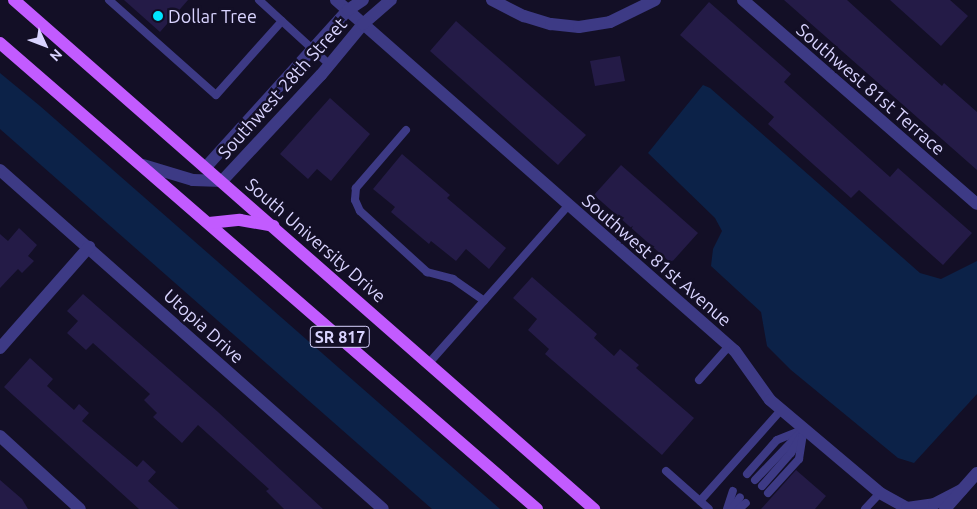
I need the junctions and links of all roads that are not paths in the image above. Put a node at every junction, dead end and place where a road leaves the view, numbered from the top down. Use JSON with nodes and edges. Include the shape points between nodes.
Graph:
{"nodes":[{"id":1,"x":14,"y":0,"type":"edge"},
{"id":2,"x":109,"y":0,"type":"edge"},
{"id":3,"x":259,"y":0,"type":"edge"},
{"id":4,"x":336,"y":0,"type":"edge"},
{"id":5,"x":362,"y":0,"type":"edge"},
{"id":6,"x":391,"y":0,"type":"edge"},
{"id":7,"x":492,"y":0,"type":"edge"},
{"id":8,"x":655,"y":0,"type":"edge"},
{"id":9,"x":743,"y":0,"type":"edge"},
{"id":10,"x":348,"y":10,"type":"junction"},
{"id":11,"x":282,"y":21,"type":"junction"},
{"id":12,"x":363,"y":24,"type":"junction"},
{"id":13,"x":0,"y":43,"type":"edge"},
{"id":14,"x":312,"y":49,"type":"junction"},
{"id":15,"x":330,"y":65,"type":"junction"},
{"id":16,"x":406,"y":130,"type":"dead end"},
{"id":17,"x":143,"y":165,"type":"junction"},
{"id":18,"x":206,"y":167,"type":"junction"},
{"id":19,"x":0,"y":170,"type":"edge"},
{"id":20,"x":222,"y":181,"type":"junction"},
{"id":21,"x":977,"y":204,"type":"edge"},
{"id":22,"x":569,"y":205,"type":"junction"},
{"id":23,"x":209,"y":223,"type":"junction"},
{"id":24,"x":273,"y":226,"type":"junction"},
{"id":25,"x":88,"y":247,"type":"junction"},
{"id":26,"x":484,"y":301,"type":"junction"},
{"id":27,"x":729,"y":346,"type":"junction"},
{"id":28,"x":0,"y":348,"type":"edge"},
{"id":29,"x":429,"y":363,"type":"junction"},
{"id":30,"x":699,"y":380,"type":"dead end"},
{"id":31,"x":781,"y":410,"type":"junction"},
{"id":32,"x":804,"y":429,"type":"junction"},
{"id":33,"x":0,"y":436,"type":"edge"},
{"id":34,"x":666,"y":471,"type":"dead end"},
{"id":35,"x":977,"y":472,"type":"edge"},
{"id":36,"x":747,"y":474,"type":"dead end"},
{"id":37,"x":755,"y":480,"type":"dead end"},
{"id":38,"x":762,"y":486,"type":"dead end"},
{"id":39,"x":962,"y":489,"type":"junction"},
{"id":40,"x":733,"y":490,"type":"dead end"},
{"id":41,"x":768,"y":492,"type":"dead end"},
{"id":42,"x":880,"y":493,"type":"junction"},
{"id":43,"x":740,"y":497,"type":"dead end"},
{"id":44,"x":700,"y":501,"type":"junction"},
{"id":45,"x":746,"y":503,"type":"dead end"},
{"id":46,"x":80,"y":509,"type":"edge"},
{"id":47,"x":383,"y":509,"type":"edge"},
{"id":48,"x":537,"y":509,"type":"edge"},
{"id":49,"x":594,"y":509,"type":"edge"},
{"id":50,"x":709,"y":509,"type":"edge"},
{"id":51,"x":727,"y":509,"type":"edge"},
{"id":52,"x":732,"y":509,"type":"edge"},
{"id":53,"x":739,"y":509,"type":"edge"},
{"id":54,"x":865,"y":509,"type":"edge"},
{"id":55,"x":945,"y":509,"type":"edge"}],
"edges":[{"from":1,"to":18,"type":"main road","name":"South University Drive","number":"SR 817"},
{"from":2,"to":11,"type":"lane","via":[[216,95]]},
{"from":3,"to":11,"type":"lane"},
{"from":4,"to":10,"type":"street","name":"Southwest 81st Avenue"},
{"from":5,"to":10,"type":"street","name":"Southwest 28th Street"},
{"from":6,"to":12,"type":"street","name":"Southwest 28th Street"},
{"from":7,"to":8,"type":"street","via":[[524,16],[551,24],[579,27],[610,22]]},
{"from":9,"to":21,"type":"street","name":"Southwest 81st Terrace"},
{"from":10,"to":12,"type":"street","name":"Southwest 81st Avenue"},
{"from":10,"to":14,"type":"street","name":"Southwest 28th Street"},
{"from":11,"to":14,"type":"lane"},
{"from":12,"to":15,"type":"street","name":"Southwest 28th Street"},
{"from":12,"to":22,"type":"street","name":"Southwest 81st Avenue"},
{"from":13,"to":17,"type":"main road","number":"SR 817"},
{"from":14,"to":15,"type":"lane"},
{"from":14,"to":18,"type":"street","name":"Southwest 28th Street"},
{"from":15,"to":20,"type":"street","name":"Southwest 28th Street"},
{"from":16,"to":26,"type":"lane","via":[[356,188],[355,200],[360,211],[427,272],[453,279]]},
{"from":17,"to":20,"type":"street","via":[[193,180]]},
{"from":17,"to":23,"type":"main road","number":"SR 817"},
{"from":18,"to":20,"type":"main road","name":"South University Drive","number":"SR 817"},
{"from":19,"to":25,"type":"street","name":"Utopia Drive"},
{"from":20,"to":24,"type":"main road","name":"South University Drive","number":"SR 817"},
{"from":22,"to":26,"type":"lane"},
{"from":22,"to":27,"type":"street","name":"Southwest 81st Avenue"},
{"from":23,"to":24,"type":"main road","via":[[240,220]]},
{"from":23,"to":48,"type":"main road","number":"SR 817"},
{"from":24,"to":29,"type":"main road","name":"South University Drive","number":"SR 817"},
{"from":25,"to":28,"type":"street"},
{"from":25,"to":47,"type":"street","name":"Utopia Drive"},
{"from":26,"to":29,"type":"lane"},
{"from":27,"to":30,"type":"lane"},
{"from":27,"to":31,"type":"street","name":"Southwest 81st Avenue"},
{"from":29,"to":49,"type":"main road","name":"South University Drive","number":"SR 817"},
{"from":31,"to":32,"type":"street","name":"Southwest 81st Avenue"},
{"from":31,"to":44,"type":"lane"},
{"from":32,"to":36,"type":"lane","via":[[777,440]]},
{"from":32,"to":37,"type":"lane"},
{"from":32,"to":38,"type":"lane","via":[[791,453]]},
{"from":32,"to":41,"type":"lane","via":[[799,460]]},
{"from":32,"to":42,"type":"street","name":"Southwest 81st Avenue"},
{"from":33,"to":46,"type":"street"},
{"from":34,"to":44,"type":"lane"},
{"from":35,"to":39,"type":"street"},
{"from":39,"to":42,"type":"street","name":"Southwest 81st Avenue","via":[[934,504],[907,508]]},
{"from":39,"to":55,"type":"street"},
{"from":40,"to":51,"type":"lane"},
{"from":42,"to":54,"type":"lane"},
{"from":43,"to":52,"type":"lane"},
{"from":44,"to":50,"type":"lane"},
{"from":45,"to":53,"type":"lane"}]}
